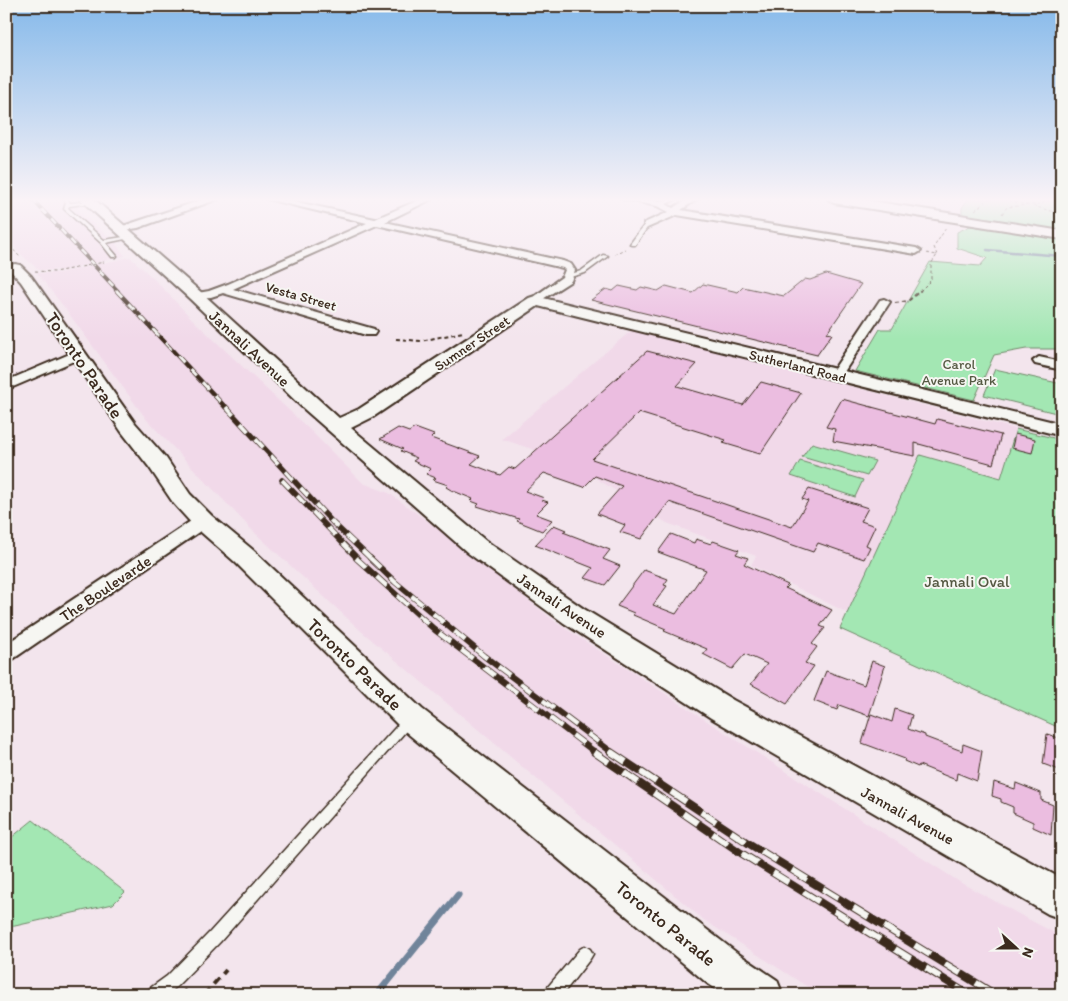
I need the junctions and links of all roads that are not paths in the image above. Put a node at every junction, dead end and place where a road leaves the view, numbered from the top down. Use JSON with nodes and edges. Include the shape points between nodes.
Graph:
{"nodes":[{"id":1,"x":133,"y":246,"type":"edge"},
{"id":2,"x":323,"y":246,"type":"edge"},
{"id":3,"x":482,"y":246,"type":"edge"},
{"id":4,"x":884,"y":246,"type":"edge"},
{"id":5,"x":916,"y":251,"type":"road end"},
{"id":6,"x":605,"y":256,"type":"road end"},
{"id":7,"x":13,"y":261,"type":"edge"},
{"id":8,"x":570,"y":275,"type":"junction"},
{"id":9,"x":223,"y":290,"type":"junction"},
{"id":10,"x":196,"y":296,"type":"junction"},
{"id":11,"x":535,"y":301,"type":"junction"},
{"id":12,"x":884,"y":302,"type":"road end"},
{"id":13,"x":370,"y":332,"type":"dead end"},
{"id":14,"x":79,"y":354,"type":"junction"},
{"id":15,"x":1039,"y":361,"type":"dead end"},
{"id":16,"x":1062,"y":366,"type":"edge"},
{"id":17,"x":836,"y":375,"type":"junction"},
{"id":18,"x":6,"y":386,"type":"edge"},
{"id":19,"x":336,"y":427,"type":"junction"},
{"id":20,"x":1062,"y":430,"type":"edge"},
{"id":21,"x":203,"y":521,"type":"junction"},
{"id":22,"x":6,"y":654,"type":"edge"},
{"id":23,"x":411,"y":718,"type":"junction"},
{"id":24,"x":1062,"y":900,"type":"edge"},
{"id":25,"x":585,"y":954,"type":"dead end"},
{"id":26,"x":155,"y":995,"type":"edge"},
{"id":27,"x":552,"y":995,"type":"edge"},
{"id":28,"x":762,"y":995,"type":"edge"}],
"edges":[{"from":1,"to":10,"type":"street","name":"Jannali Avenue"},
{"from":2,"to":9,"type":"street"},
{"from":3,"to":8,"type":"street","via":[[559,262],[567,266]]},
{"from":4,"to":5,"type":"street"},
{"from":6,"to":8,"type":"lane","name":"Sumner Street","via":[[584,272]]},
{"from":7,"to":14,"type":"street","name":"Toronto Parade"},
{"from":8,"to":11,"type":"street","name":"Sumner Street"},
{"from":9,"to":10,"type":"street"},
{"from":9,"to":13,"type":"street","name":"Vesta Street"},
{"from":10,"to":19,"type":"street","name":"Jannali Avenue"},
{"from":11,"to":17,"type":"street","name":"Sutherland Road"},
{"from":11,"to":19,"type":"street","name":"Sumner Street","via":[[366,414]]},
{"from":12,"to":17,"type":"street"},
{"from":14,"to":18,"type":"street"},
{"from":14,"to":21,"type":"street","name":"Toronto Parade","via":[[128,427],[182,499]]},
{"from":15,"to":16,"type":"street"},
{"from":17,"to":20,"type":"street","name":"Sutherland Road"},
{"from":19,"to":24,"type":"street","name":"Jannali Avenue","via":[[477,547],[574,616],[722,709]]},
{"from":21,"to":22,"type":"street","name":"The Boulevarde"},
{"from":21,"to":23,"type":"street","name":"Toronto Parade","via":[[244,556]]},
{"from":23,"to":26,"type":"lane","via":[[215,937]]},
{"from":23,"to":28,"type":"street","name":"Toronto Parade","via":[[722,968]]},
{"from":25,"to":27,"type":"lane"}]}
